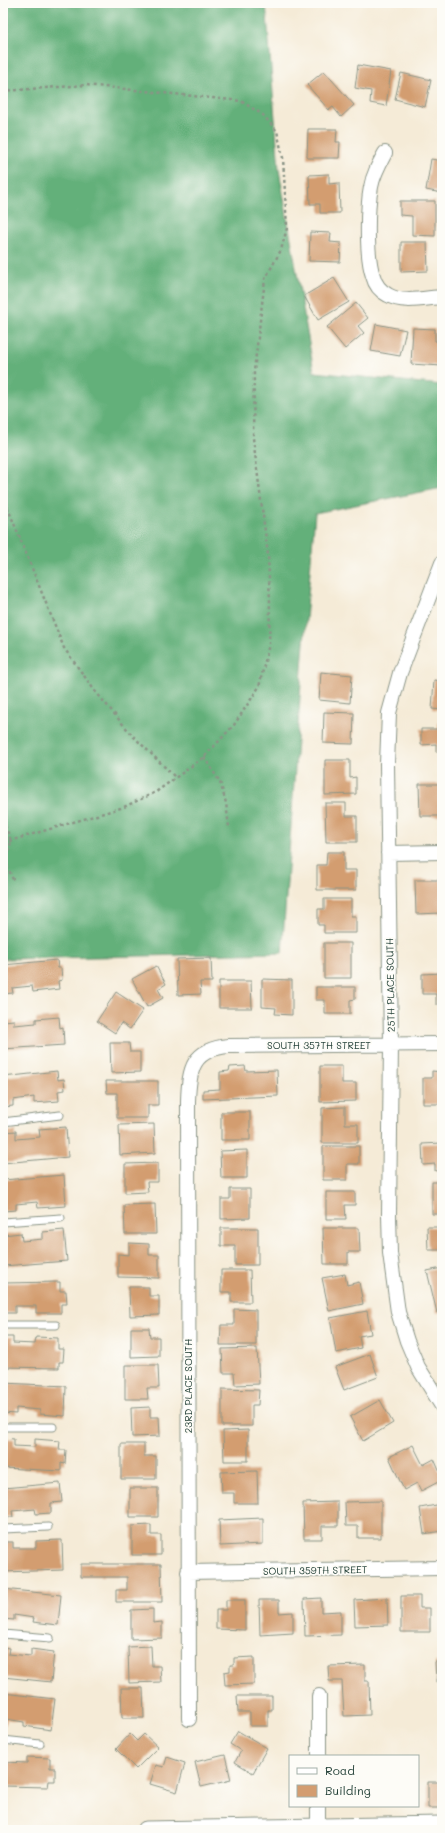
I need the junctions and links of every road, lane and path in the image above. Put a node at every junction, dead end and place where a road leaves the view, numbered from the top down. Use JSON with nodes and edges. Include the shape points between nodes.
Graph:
{"nodes":[{"id":1,"x":3,"y":91,"type":"edge"},
{"id":2,"x":385,"y":153,"type":"dead end"},
{"id":3,"x":442,"y":297,"type":"edge"},
{"id":4,"x":3,"y":496,"type":"edge"},
{"id":5,"x":442,"y":563,"type":"edge"},
{"id":6,"x":204,"y":757,"type":"junction"},
{"id":7,"x":176,"y":778,"type":"junction"},
{"id":8,"x":3,"y":820,"type":"edge"},
{"id":9,"x":229,"y":827,"type":"dead end"},
{"id":10,"x":11,"y":841,"type":"junction"},
{"id":11,"x":3,"y":843,"type":"edge"},
{"id":12,"x":442,"y":852,"type":"edge"},
{"id":13,"x":388,"y":853,"type":"junction"},
{"id":14,"x":14,"y":882,"type":"dead end"},
{"id":15,"x":442,"y":1044,"type":"edge"},
{"id":16,"x":391,"y":1045,"type":"junction"},
{"id":17,"x":199,"y":1056,"type":"joint"},
{"id":18,"x":60,"y":1115,"type":"dead end"},
{"id":19,"x":3,"y":1122,"type":"edge"},
{"id":20,"x":61,"y":1218,"type":"dead end"},
{"id":21,"x":3,"y":1222,"type":"edge"},
{"id":22,"x":3,"y":1325,"type":"edge"},
{"id":23,"x":56,"y":1325,"type":"dead end"},
{"id":24,"x":442,"y":1406,"type":"edge"},
{"id":25,"x":3,"y":1427,"type":"edge"},
{"id":26,"x":53,"y":1428,"type":"dead end"},
{"id":27,"x":48,"y":1527,"type":"dead end"},
{"id":28,"x":3,"y":1529,"type":"edge"},
{"id":29,"x":442,"y":1568,"type":"edge"},
{"id":30,"x":188,"y":1572,"type":"junction"},
{"id":31,"x":3,"y":1634,"type":"edge"},
{"id":32,"x":50,"y":1638,"type":"dead end"},
{"id":33,"x":319,"y":1696,"type":"dead end"},
{"id":34,"x":189,"y":1720,"type":"dead end"},
{"id":35,"x":3,"y":1740,"type":"edge"},
{"id":36,"x":40,"y":1744,"type":"dead end"},
{"id":37,"x":318,"y":1755,"type":"edge"},
{"id":38,"x":318,"y":1807,"type":"edge"},
{"id":39,"x":442,"y":1825,"type":"edge"},
{"id":40,"x":318,"y":1826,"type":"junction"},
{"id":41,"x":146,"y":1830,"type":"edge"}],
"edges":[{"from":1,"to":6,"type":"path","via":[[86,85],[241,101],[263,114],[277,131],[283,158],[287,228],[281,250],[266,279],[254,370],[253,438],[268,555],[269,644],[259,687],[234,725]]},
{"from":2,"to":3,"type":"street","via":[[374,176],[370,198],[369,249],[374,280],[382,291],[395,298]]},
{"from":4,"to":7,"type":"path","via":[[64,648],[95,691],[132,735]]},
{"from":5,"to":13,"type":"street","name":"25TH PLACE SOUTH","via":[[400,673],[390,713],[386,764]]},
{"from":6,"to":7,"type":"path"},
{"from":6,"to":9,"type":"path","via":[[220,782]]},
{"from":7,"to":10,"type":"path","via":[[156,792],[124,807]]},
{"from":8,"to":10,"type":"path"},
{"from":10,"to":11,"type":"path"},
{"from":10,"to":14,"type":"path","via":[[6,863]]},
{"from":12,"to":13,"type":"street"},
{"from":13,"to":16,"type":"street","name":"25TH PLACE SOUTH"},
{"from":15,"to":16,"type":"street","name":"SOUTH 357TH STREET"},
{"from":16,"to":17,"type":"street","name":"SOUTH 357TH STREET","via":[[229,1046],[212,1049]]},
{"from":16,"to":24,"type":"street","name":"25TH PLACE SOUTH","via":[[389,1215],[394,1284],[398,1312],[407,1341],[418,1367]]},
{"from":17,"to":30,"type":"street","name":"23RD PLACE SOUTH","via":[[190,1074],[188,1101]]},
{"from":18,"to":19,"type":"lane"},
{"from":20,"to":21,"type":"lane"},
{"from":22,"to":23,"type":"lane"},
{"from":25,"to":26,"type":"lane"},
{"from":27,"to":28,"type":"lane"},
{"from":29,"to":30,"type":"street","name":"SOUTH 359TH STREET"},
{"from":30,"to":34,"type":"street","name":"23RD PLACE SOUTH"},
{"from":31,"to":32,"type":"lane"},
{"from":33,"to":37,"type":"street"},
{"from":35,"to":36,"type":"lane"},
{"from":38,"to":40,"type":"street"},
{"from":39,"to":40,"type":"street"},
{"from":40,"to":41,"type":"street"}]}
